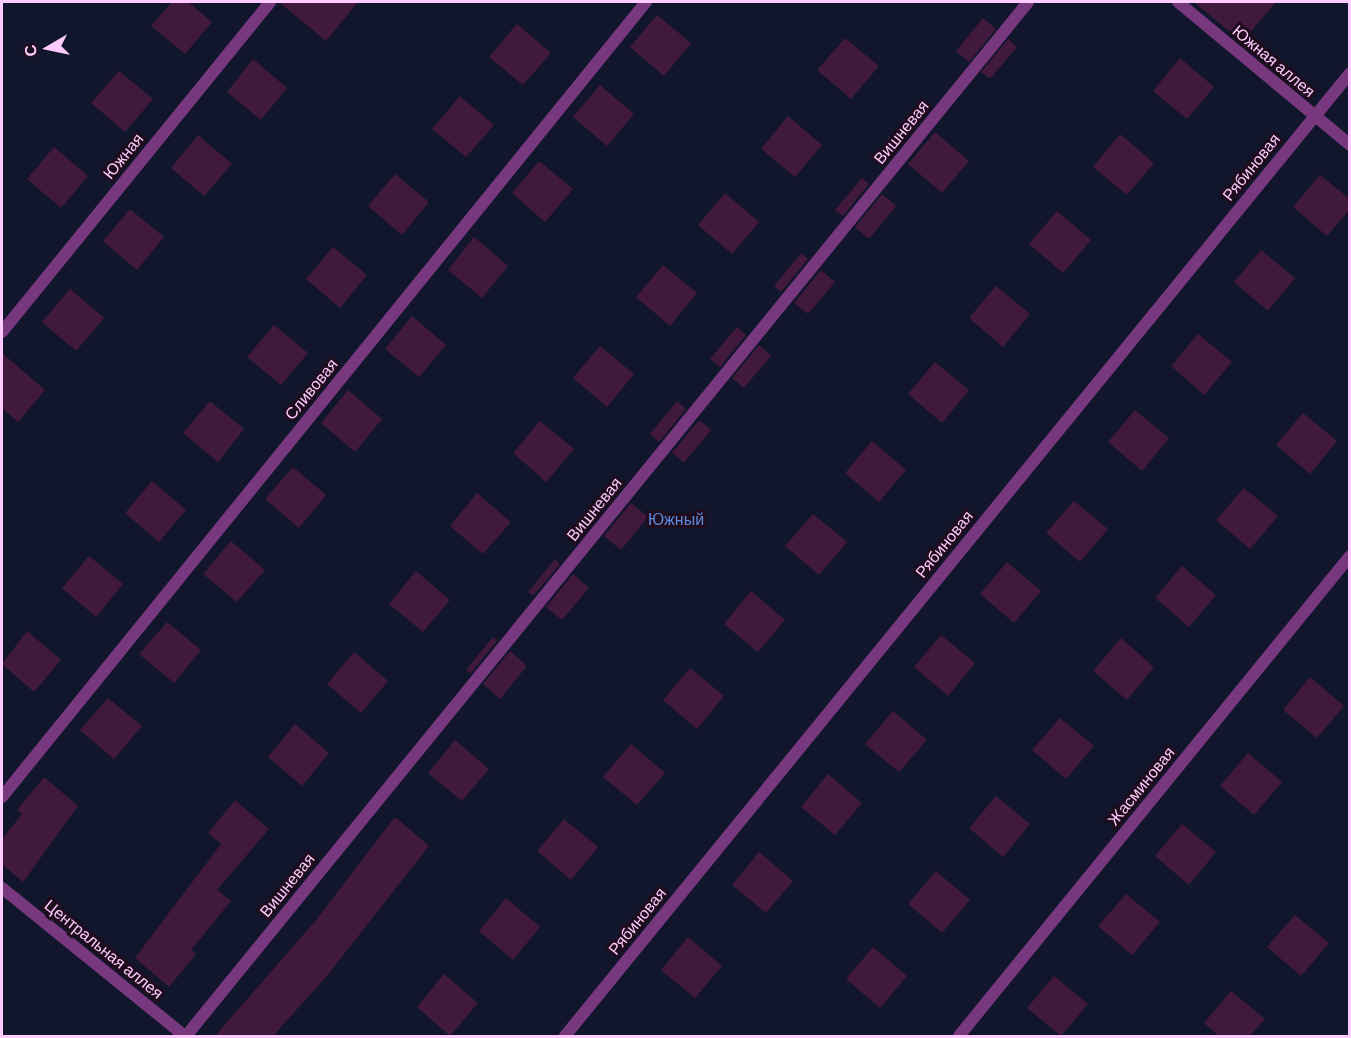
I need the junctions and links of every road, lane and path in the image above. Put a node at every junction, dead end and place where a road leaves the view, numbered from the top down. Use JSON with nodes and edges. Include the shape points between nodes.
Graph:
{"nodes":[{"id":1,"x":270,"y":2,"type":"edge"},
{"id":2,"x":646,"y":2,"type":"edge"},
{"id":3,"x":1028,"y":2,"type":"edge"},
{"id":4,"x":1178,"y":2,"type":"edge"},
{"id":5,"x":1350,"y":73,"type":"edge"},
{"id":6,"x":1314,"y":116,"type":"junction"},
{"id":7,"x":1350,"y":145,"type":"edge"},
{"id":8,"x":2,"y":332,"type":"edge"},
{"id":9,"x":1350,"y":556,"type":"edge"},
{"id":10,"x":2,"y":797,"type":"edge"},
{"id":11,"x":2,"y":888,"type":"edge"},
{"id":12,"x":186,"y":1036,"type":"edge"},
{"id":13,"x":565,"y":1036,"type":"edge"},
{"id":14,"x":959,"y":1036,"type":"edge"}],
"edges":[{"from":1,"to":8,"type":"street","name":"Южная"},
{"from":2,"to":10,"type":"street","name":"Сливовая"},
{"from":3,"to":12,"type":"street","name":"Вишневая"},
{"from":4,"to":6,"type":"street","name":"Южная аллея"},
{"from":5,"to":6,"type":"street","name":"Рябиновая"},
{"from":6,"to":7,"type":"street","name":"Южная аллея"},
{"from":6,"to":13,"type":"street","name":"Рябиновая"},
{"from":9,"to":14,"type":"street","name":"Жасминовая"},
{"from":11,"to":12,"type":"street","name":"Центральная аллея"}]}
